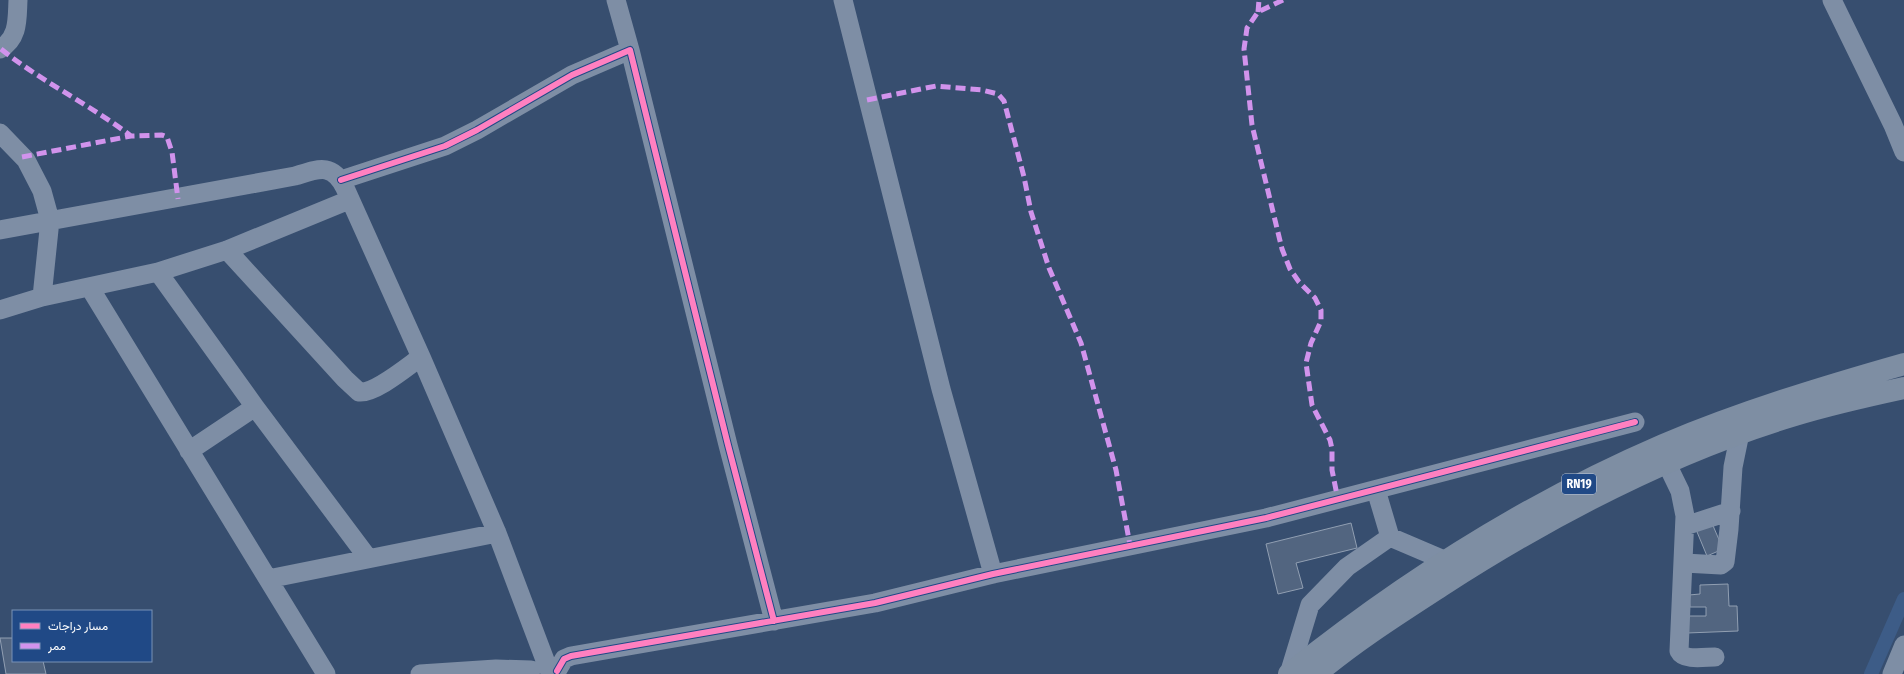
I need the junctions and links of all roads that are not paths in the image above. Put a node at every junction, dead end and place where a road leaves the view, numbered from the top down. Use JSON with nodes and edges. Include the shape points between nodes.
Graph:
{"nodes":[{"id":1,"x":18,"y":0,"type":"edge"},
{"id":2,"x":616,"y":0,"type":"edge"},
{"id":3,"x":843,"y":0,"type":"edge"},
{"id":4,"x":1832,"y":0,"type":"edge"},
{"id":5,"x":0,"y":49,"type":"edge"},
{"id":6,"x":630,"y":50,"type":"junction"},
{"id":7,"x":0,"y":133,"type":"edge"},
{"id":8,"x":1904,"y":152,"type":"edge"},
{"id":9,"x":341,"y":180,"type":"junction"},
{"id":10,"x":349,"y":200,"type":"junction"},
{"id":11,"x":50,"y":220,"type":"junction"},
{"id":12,"x":0,"y":230,"type":"edge"},
{"id":13,"x":227,"y":250,"type":"junction"},
{"id":14,"x":158,"y":272,"type":"junction"},
{"id":15,"x":90,"y":288,"type":"junction"},
{"id":16,"x":42,"y":296,"type":"junction"},
{"id":17,"x":0,"y":310,"type":"edge"},
{"id":18,"x":421,"y":357,"type":"junction"},
{"id":19,"x":1904,"y":364,"type":"edge"},
{"id":20,"x":1904,"y":388,"type":"edge"},
{"id":21,"x":255,"y":407,"type":"junction"},
{"id":22,"x":1634,"y":422,"type":"dead end"},
{"id":23,"x":1740,"y":433,"type":"junction"},
{"id":24,"x":189,"y":451,"type":"junction"},
{"id":25,"x":1666,"y":462,"type":"junction"},
{"id":26,"x":1376,"y":490,"type":"junction"},
{"id":27,"x":1731,"y":511,"type":"junction"},
{"id":28,"x":1686,"y":526,"type":"junction"},
{"id":29,"x":497,"y":533,"type":"junction"},
{"id":30,"x":1390,"y":537,"type":"junction"},
{"id":31,"x":368,"y":558,"type":"junction"},
{"id":32,"x":1444,"y":560,"type":"junction"},
{"id":33,"x":1684,"y":563,"type":"junction"},
{"id":34,"x":993,"y":574,"type":"junction"},
{"id":35,"x":268,"y":579,"type":"junction"},
{"id":36,"x":774,"y":621,"type":"junction"},
{"id":37,"x":1904,"y":644,"type":"edge"},
{"id":38,"x":1715,"y":657,"type":"dead end"},
{"id":39,"x":544,"y":671,"type":"edge"},
{"id":40,"x":326,"y":674,"type":"edge"},
{"id":41,"x":420,"y":674,"type":"edge"},
{"id":42,"x":1289,"y":674,"type":"edge"},
{"id":43,"x":1316,"y":674,"type":"edge"},
{"id":44,"x":1892,"y":674,"type":"edge"}],
"edges":[{"from":1,"to":5,"type":"street","via":[[14,37]]},
{"from":2,"to":6,"type":"street"},
{"from":3,"to":34,"type":"street","via":[[939,381]]},
{"from":4,"to":8,"type":"street"},
{"from":6,"to":9,"type":"street","via":[[572,75],[445,146]]},
{"from":6,"to":36,"type":"street"},
{"from":7,"to":11,"type":"street","via":[[26,160],[42,191]]},
{"from":9,"to":10,"type":"street"},
{"from":9,"to":11,"type":"street","via":[[329,170],[323,169],[178,199]]},
{"from":10,"to":13,"type":"street"},
{"from":10,"to":18,"type":"street"},
{"from":11,"to":12,"type":"street"},
{"from":11,"to":16,"type":"street"},
{"from":13,"to":14,"type":"street"},
{"from":13,"to":18,"type":"street","via":[[345,379],[360,392],[378,386]]},
{"from":14,"to":15,"type":"street"},
{"from":14,"to":21,"type":"street"},
{"from":15,"to":16,"type":"street"},
{"from":15,"to":24,"type":"street"},
{"from":16,"to":17,"type":"street"},
{"from":18,"to":29,"type":"street"},
{"from":19,"to":32,"type":"highway","number":"RN19","via":[[1761,408],[1664,445],[1548,500]]},
{"from":20,"to":23,"type":"highway","number":"RN19","via":[[1795,415]]},
{"from":21,"to":24,"type":"street"},
{"from":21,"to":31,"type":"street"},
{"from":22,"to":26,"type":"street"},
{"from":23,"to":25,"type":"highway","number":"RN19"},
{"from":23,"to":27,"type":"street","via":[[1733,467]]},
{"from":24,"to":35,"type":"street"},
{"from":25,"to":28,"type":"street","via":[[1683,500]]},
{"from":25,"to":43,"type":"highway","number":"RN19","via":[[1596,495],[1504,546],[1377,628]]},
{"from":26,"to":30,"type":"street"},
{"from":26,"to":34,"type":"street","via":[[1266,518]]},
{"from":27,"to":28,"type":"street"},
{"from":27,"to":33,"type":"street","via":[[1725,562],[1721,565]]},
{"from":28,"to":33,"type":"street"},
{"from":29,"to":31,"type":"street"},
{"from":29,"to":39,"type":"street"},
{"from":30,"to":32,"type":"street"},
{"from":30,"to":42,"type":"street","via":[[1347,567],[1310,605]]},
{"from":31,"to":35,"type":"street"},
{"from":32,"to":42,"type":"highway","number":"RN19","via":[[1362,616]]},
{"from":33,"to":38,"type":"street","via":[[1679,651],[1686,656]]},
{"from":34,"to":36,"type":"street","via":[[874,603]]},
{"from":35,"to":40,"type":"street"},
{"from":36,"to":39,"type":"street","via":[[571,656]]},
{"from":37,"to":44,"type":"street"},
{"from":39,"to":41,"type":"street","via":[[496,669]]}]}
